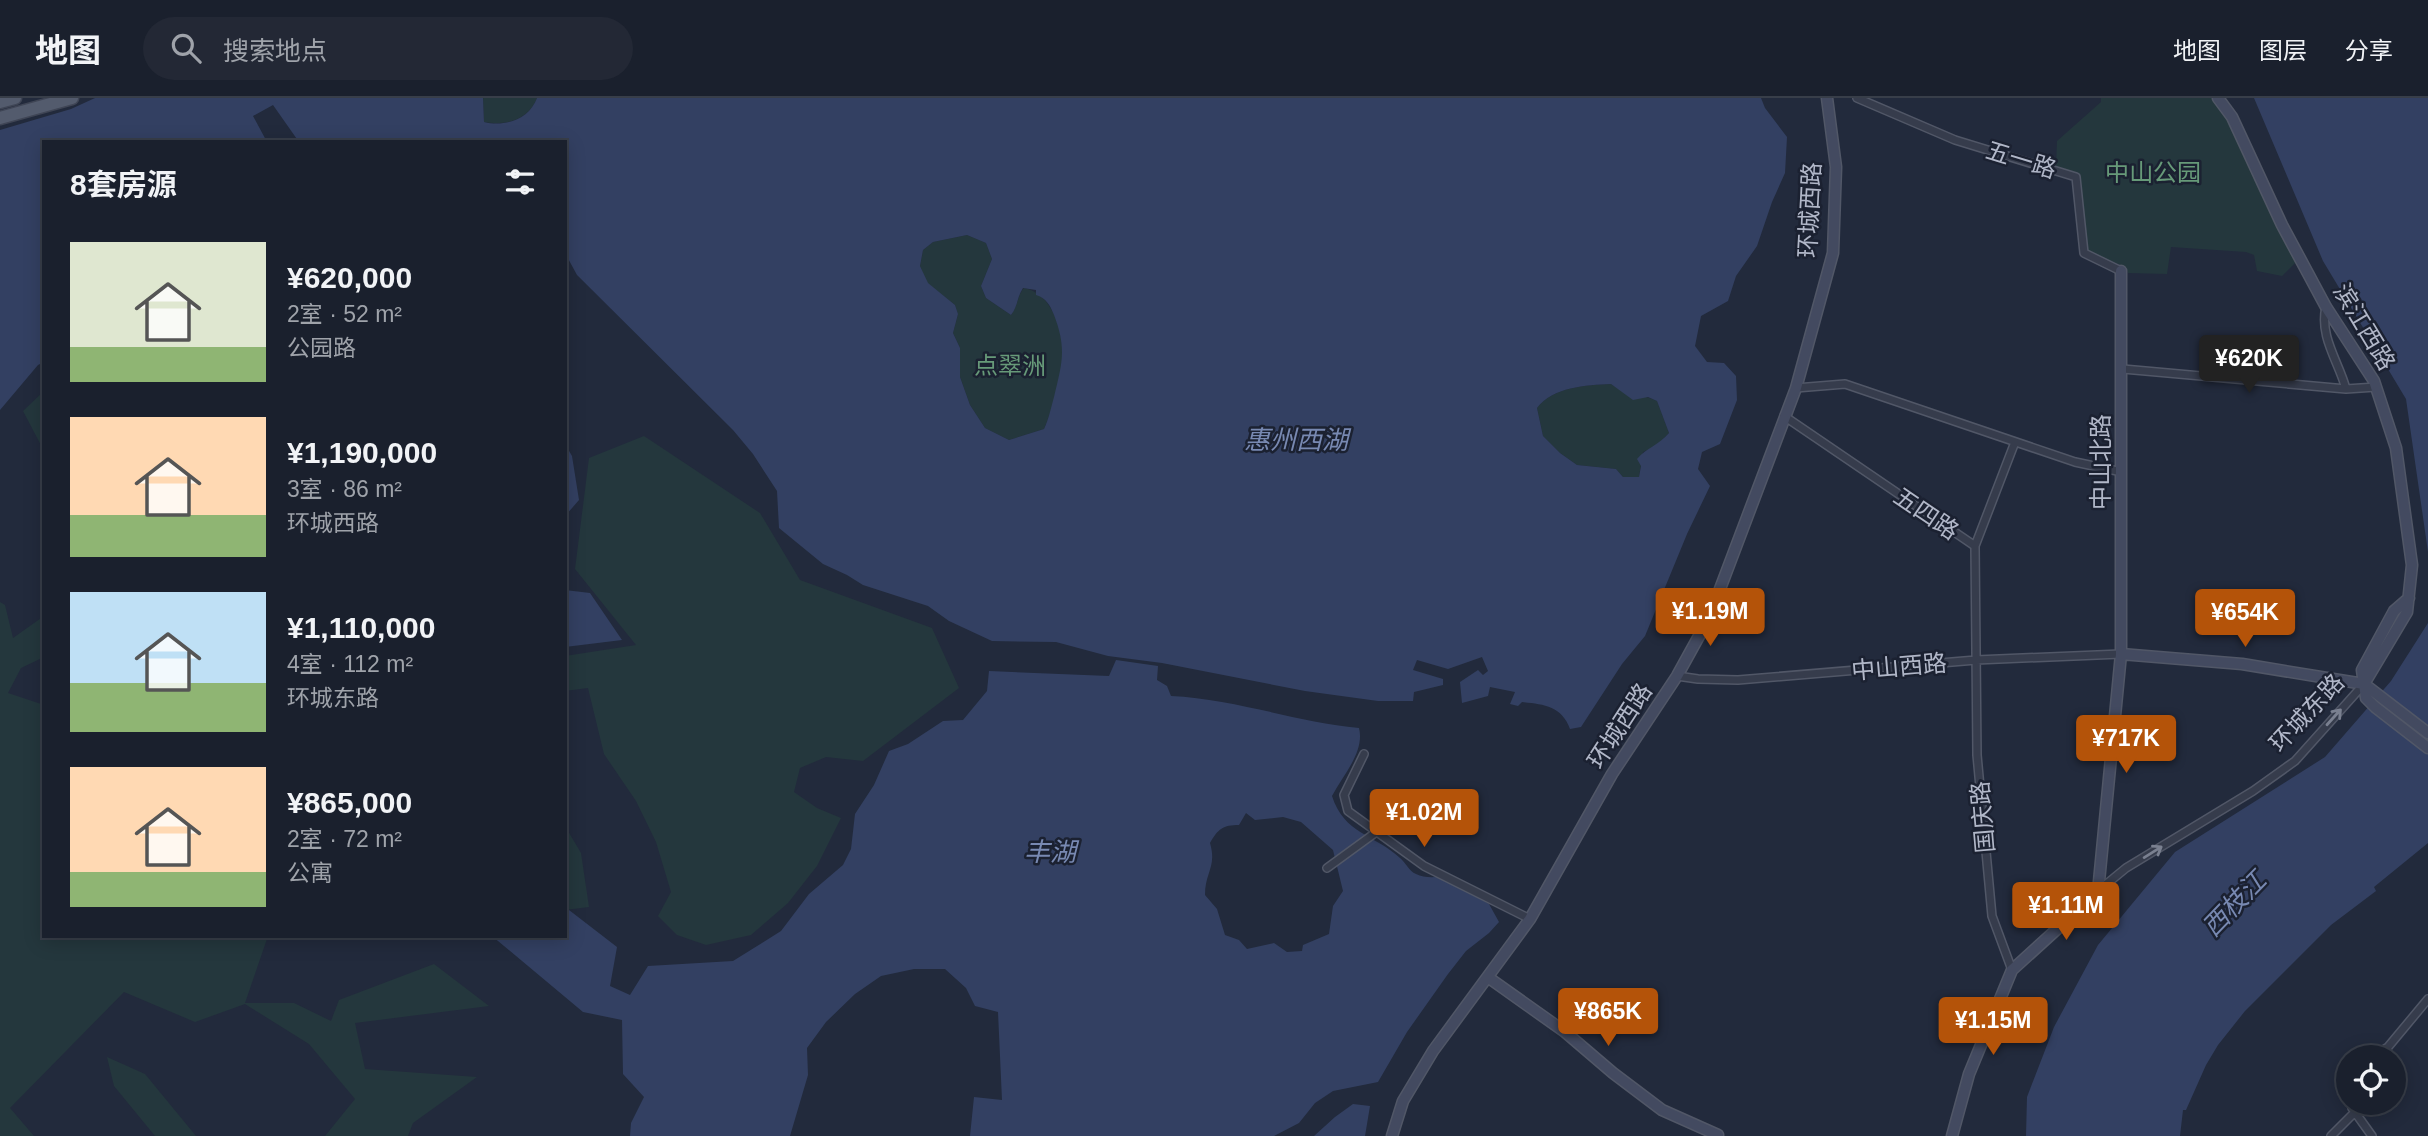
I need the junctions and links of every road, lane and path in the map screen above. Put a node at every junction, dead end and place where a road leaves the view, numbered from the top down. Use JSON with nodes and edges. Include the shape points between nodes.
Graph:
{"nodes":[{"id":1,"x":15,"y":98,"type":"edge"},
{"id":2,"x":72,"y":98,"type":"edge"},
{"id":3,"x":1827,"y":98,"type":"edge"},
{"id":4,"x":1857,"y":98,"type":"edge"},
{"id":5,"x":2218,"y":98,"type":"edge"},
{"id":6,"x":0,"y":102,"type":"edge"},
{"id":7,"x":0,"y":118,"type":"edge"},
{"id":8,"x":2121,"y":271,"type":"joint"},
{"id":9,"x":2326,"y":307,"type":"junction"},
{"id":10,"x":2123,"y":369,"type":"junction"},
{"id":11,"x":2376,"y":387,"type":"junction"},
{"id":12,"x":1796,"y":388,"type":"junction"},
{"id":13,"x":2346,"y":389,"type":"junction"},
{"id":14,"x":1784,"y":416,"type":"junction"},
{"id":15,"x":2015,"y":442,"type":"junction"},
{"id":16,"x":2122,"y":472,"type":"junction"},
{"id":17,"x":1975,"y":546,"type":"junction"},
{"id":18,"x":2121,"y":654,"type":"junction"},
{"id":19,"x":1976,"y":660,"type":"junction"},
{"id":20,"x":1677,"y":676,"type":"junction"},
{"id":21,"x":2364,"y":684,"type":"junction"},
{"id":22,"x":2379,"y":703,"type":"junction"},
{"id":23,"x":2428,"y":733,"type":"edge"},
{"id":24,"x":2428,"y":748,"type":"edge"},
{"id":25,"x":1364,"y":754,"type":"dead end"},
{"id":26,"x":1375,"y":833,"type":"junction"},
{"id":27,"x":1327,"y":868,"type":"dead end"},
{"id":28,"x":2098,"y":892,"type":"junction"},
{"id":29,"x":1530,"y":919,"type":"junction"},
{"id":30,"x":2012,"y":970,"type":"junction"},
{"id":31,"x":1489,"y":978,"type":"junction"},
{"id":32,"x":2428,"y":999,"type":"edge"},
{"id":33,"x":2390,"y":1045,"type":"edge"},
{"id":34,"x":2353,"y":1115,"type":"edge"},
{"id":35,"x":2358,"y":1115,"type":"edge"},
{"id":36,"x":1391,"y":1136,"type":"edge"},
{"id":37,"x":1718,"y":1136,"type":"edge"},
{"id":38,"x":1952,"y":1136,"type":"edge"},
{"id":39,"x":2331,"y":1136,"type":"edge"},
{"id":40,"x":2372,"y":1136,"type":"edge"}],
"edges":[{"from":1,"to":6,"type":"main road"},
{"from":2,"to":7,"type":"main road"},
{"from":3,"to":12,"type":"street","name":"环城西路","via":[[1836,167],[1833,253]]},
{"from":4,"to":8,"type":"street","name":"五一路","via":[[1955,140],[2076,177],[2084,253]]},
{"from":5,"to":9,"type":"street","name":"滨江西路","via":[[2232,117]]},
{"from":8,"to":10,"type":"street","name":"中山北路"},
{"from":9,"to":11,"type":"street","name":"滨江西路"},
{"from":9,"to":13,"type":"street","via":[[2323,319]]},
{"from":10,"to":13,"type":"street"},
{"from":10,"to":16,"type":"street","name":"中山北路"},
{"from":11,"to":13,"type":"street"},
{"from":11,"to":21,"type":"street","name":"滨江西路","via":[[2396,449],[2412,565],[2409,598],[2394,611],[2362,670]]},
{"from":12,"to":14,"type":"street","name":"环城西路"},
{"from":12,"to":15,"type":"street","via":[[1845,384]]},
{"from":14,"to":17,"type":"street","name":"五四路"},
{"from":14,"to":20,"type":"street","name":"环城西路","via":[[1709,618]]},
{"from":15,"to":16,"type":"street"},
{"from":15,"to":17,"type":"street"},
{"from":16,"to":18,"type":"street","name":"中山北路"},
{"from":17,"to":19,"type":"street","name":"五四路"},
{"from":18,"to":19,"type":"street","name":"中山西路"},
{"from":18,"to":21,"type":"street","via":[[2242,664]]},
{"from":18,"to":28,"type":"street","name":"中山北路"},
{"from":19,"to":20,"type":"street","name":"中山西路","via":[[1738,680]]},
{"from":19,"to":30,"type":"street","name":"国庆路","via":[[1977,755],[1992,916]]},
{"from":20,"to":29,"type":"street","name":"环城西路","via":[[1612,774]]},
{"from":21,"to":22,"type":"street"},
{"from":28,"to":21,"type":"street","name":"环城东路","one_way":true,"via":[[2126,869],[2295,761]]},
{"from":22,"to":23,"type":"street"},
{"from":22,"to":24,"type":"street"},
{"from":25,"to":26,"type":"street","via":[[1344,795],[1348,811]]},
{"from":26,"to":27,"type":"street"},
{"from":26,"to":29,"type":"street","via":[[1424,866]]},
{"from":28,"to":30,"type":"street","name":"环城东路"},
{"from":29,"to":31,"type":"street","name":"环城西路"},
{"from":30,"to":38,"type":"street","via":[[1969,1074]]},
{"from":31,"to":36,"type":"street","name":"环城西路","via":[[1433,1051],[1403,1101]]},
{"from":31,"to":37,"type":"street","via":[[1662,1110]]},
{"from":32,"to":33,"type":"street"},
{"from":34,"to":39,"type":"street"},
{"from":35,"to":40,"type":"street"}]}
